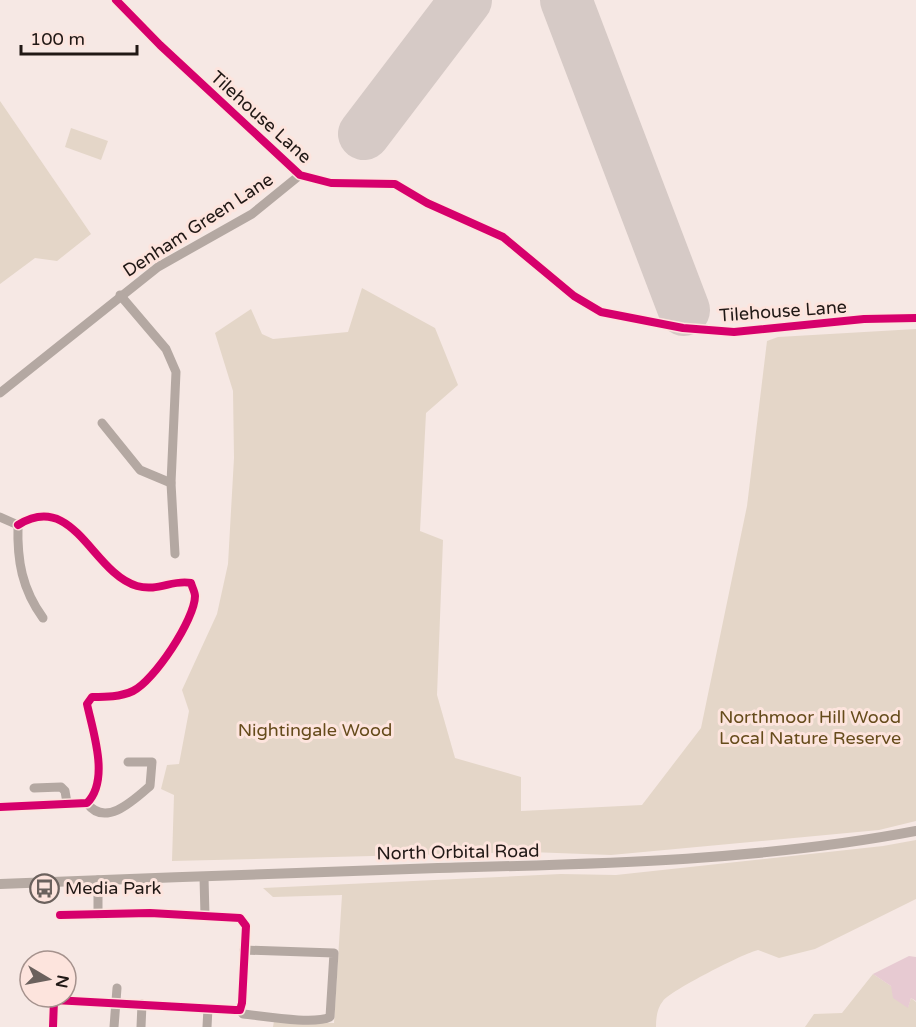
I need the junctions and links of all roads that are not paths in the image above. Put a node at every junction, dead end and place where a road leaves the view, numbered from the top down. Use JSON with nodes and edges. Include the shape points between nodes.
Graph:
{"nodes":[{"id":1,"x":116,"y":0,"type":"edge"},
{"id":2,"x":300,"y":175,"type":"junction"},
{"id":3,"x":120,"y":295,"type":"junction"},
{"id":4,"x":916,"y":318,"type":"edge"},
{"id":5,"x":0,"y":393,"type":"edge"},
{"id":6,"x":102,"y":423,"type":"dead end"},
{"id":7,"x":171,"y":483,"type":"junction"},
{"id":8,"x":0,"y":517,"type":"edge"},
{"id":9,"x":18,"y":525,"type":"junction"},
{"id":10,"x":175,"y":554,"type":"dead end"},
{"id":11,"x":43,"y":618,"type":"dead end"},
{"id":12,"x":128,"y":762,"type":"dead end"},
{"id":13,"x":34,"y":789,"type":"dead end"},
{"id":14,"x":67,"y":803,"type":"junction"},
{"id":15,"x":87,"y":803,"type":"junction"},
{"id":16,"x":0,"y":807,"type":"edge"},
{"id":17,"x":916,"y":831,"type":"edge"},
{"id":18,"x":204,"y":877,"type":"junction"},
{"id":19,"x":98,"y":880,"type":"junction"},
{"id":20,"x":0,"y":884,"type":"edge"},
{"id":21,"x":60,"y":915,"type":"dead end"},
{"id":22,"x":98,"y":915,"type":"junction"},
{"id":23,"x":205,"y":916,"type":"junction"},
{"id":24,"x":244,"y":950,"type":"junction"},
{"id":25,"x":117,"y":988,"type":"dead end"},
{"id":26,"x":116,"y":1003,"type":"junction"},
{"id":27,"x":142,"y":1004,"type":"junction"},
{"id":28,"x":208,"y":1008,"type":"junction"},
{"id":29,"x":240,"y":1010,"type":"junction"},
{"id":30,"x":53,"y":1027,"type":"edge"},
{"id":31,"x":114,"y":1027,"type":"edge"},
{"id":32,"x":141,"y":1027,"type":"edge"},
{"id":33,"x":207,"y":1027,"type":"edge"}],
"edges":[{"from":1,"to":2,"type":"street","name":"Tilehouse Lane"},
{"from":2,"to":3,"type":"street","name":"Denham Green Lane","via":[[252,214],[158,267]]},
{"from":2,"to":4,"type":"street","name":"Tilehouse Lane","via":[[331,183],[395,184],[503,237],[574,296],[613,316],[734,332]]},
{"from":3,"to":5,"type":"street","name":"Denham Green Lane"},
{"from":3,"to":7,"type":"street","via":[[166,350],[176,372]]},
{"from":6,"to":7,"type":"street","via":[[140,470]]},
{"from":7,"to":10,"type":"street"},
{"from":8,"to":9,"type":"street"},
{"from":9,"to":11,"type":"street","via":[[17,553],[25,589]]},
{"from":9,"to":15,"type":"street","via":[[33,516],[57,518],[78,531],[120,577],[133,584],[161,588],[181,581],[191,583],[195,595],[192,612],[175,645],[135,690],[117,696],[92,697],[87,704],[97,754],[97,784]]},
{"from":12,"to":15,"type":"street","via":[[152,762],[150,786],[115,812],[100,813]]},
{"from":13,"to":14,"type":"street","via":[[61,788]]},
{"from":14,"to":15,"type":"street"},
{"from":14,"to":16,"type":"street"},
{"from":17,"to":18,"type":"main road","name":"North Orbital Road","via":[[742,854],[608,863]]},
{"from":18,"to":19,"type":"main road","name":"North Orbital Road"},
{"from":18,"to":23,"type":"street"},
{"from":19,"to":20,"type":"main road","name":"North Orbital Road"},
{"from":19,"to":22,"type":"street"},
{"from":21,"to":22,"type":"street"},
{"from":22,"to":23,"type":"street"},
{"from":23,"to":24,"type":"street","via":[[244,921]]},
{"from":24,"to":29,"type":"street"},
{"from":24,"to":29,"type":"street","via":[[334,953],[330,1017],[289,1018],[243,1014]]},
{"from":25,"to":26,"type":"street"},
{"from":26,"to":27,"type":"street"},
{"from":26,"to":30,"type":"street","via":[[54,1000]]},
{"from":26,"to":31,"type":"street"},
{"from":27,"to":28,"type":"street"},
{"from":27,"to":32,"type":"street"},
{"from":28,"to":29,"type":"street"},
{"from":28,"to":33,"type":"street"}]}
